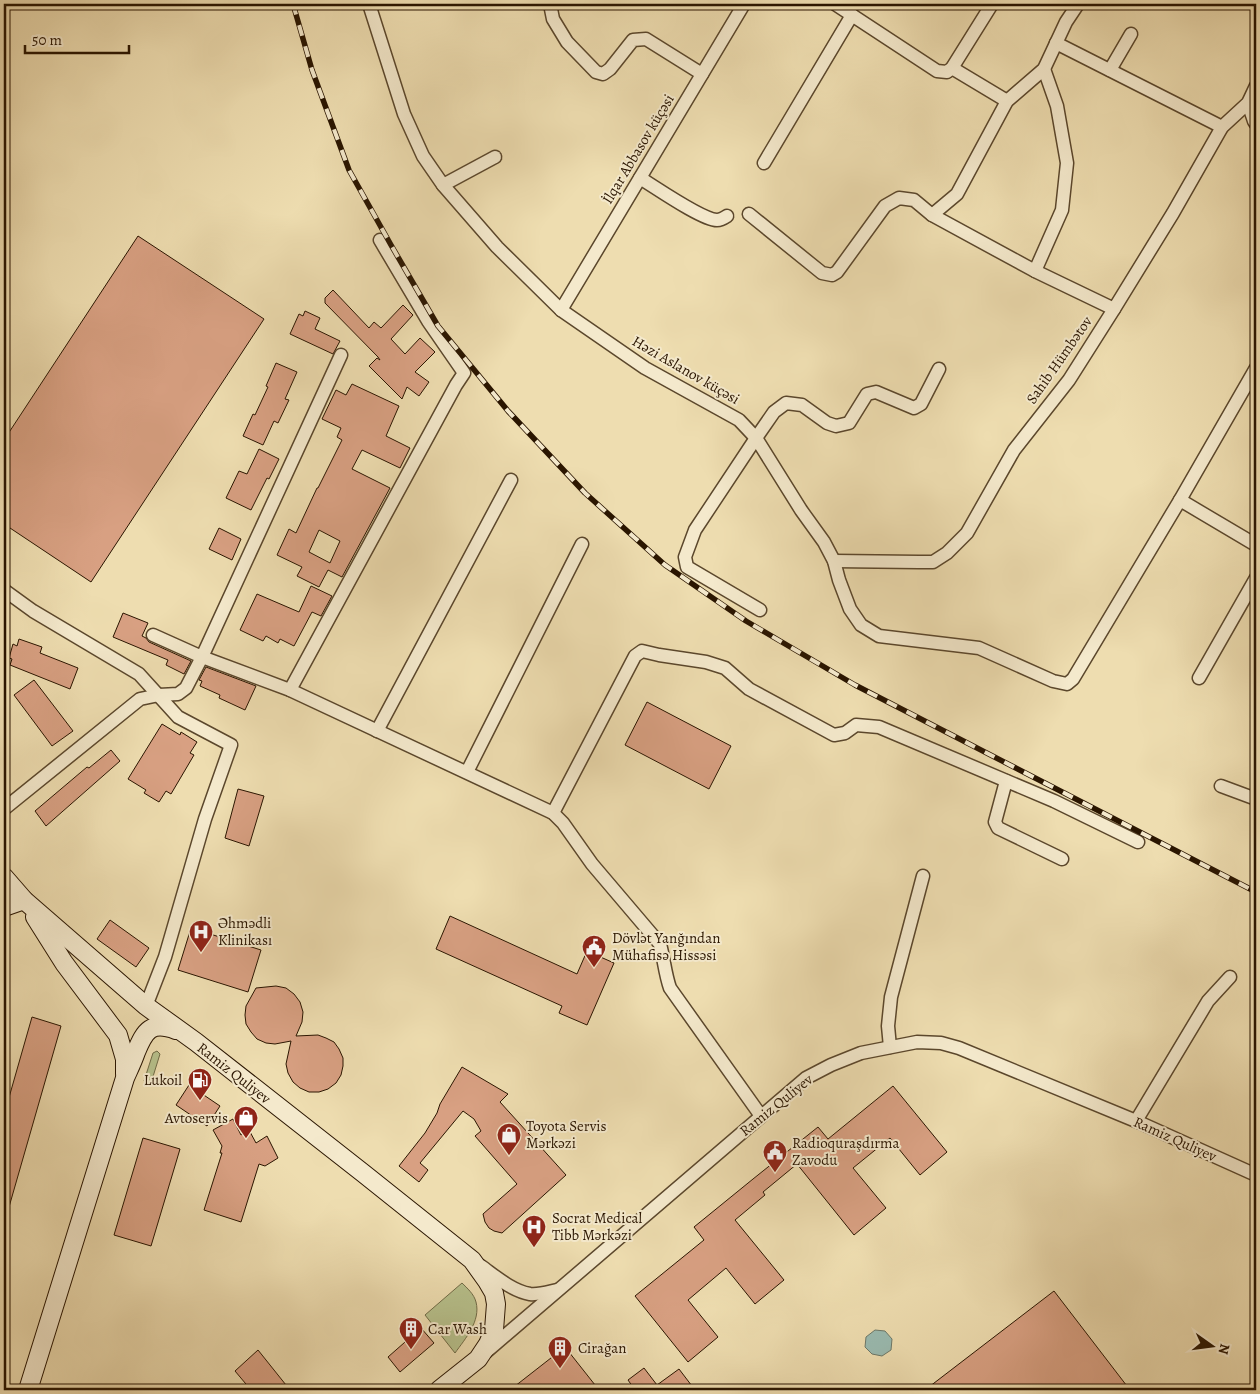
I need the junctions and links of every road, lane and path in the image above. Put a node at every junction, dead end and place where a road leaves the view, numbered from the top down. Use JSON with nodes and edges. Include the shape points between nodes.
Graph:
{"nodes":[{"id":1,"x":369,"y":4,"type":"edge"},
{"id":2,"x":550,"y":4,"type":"edge"},
{"id":3,"x":744,"y":4,"type":"edge"},
{"id":4,"x":835,"y":4,"type":"edge"},
{"id":5,"x":992,"y":4,"type":"edge"},
{"id":6,"x":1078,"y":4,"type":"edge"},
{"id":7,"x":852,"y":15,"type":"junction"},
{"id":8,"x":1131,"y":34,"type":"dead end"},
{"id":9,"x":1056,"y":43,"type":"junction"},
{"id":10,"x":952,"y":68,"type":"junction"},
{"id":11,"x":1044,"y":68,"type":"junction"},
{"id":12,"x":1110,"y":70,"type":"junction"},
{"id":13,"x":702,"y":74,"type":"junction"},
{"id":14,"x":1256,"y":86,"type":"edge"},
{"id":15,"x":1008,"y":101,"type":"junction"},
{"id":16,"x":1248,"y":103,"type":"junction"},
{"id":17,"x":1256,"y":124,"type":"edge"},
{"id":18,"x":1222,"y":127,"type":"junction"},
{"id":19,"x":495,"y":157,"type":"dead end"},
{"id":20,"x":764,"y":163,"type":"dead end"},
{"id":21,"x":640,"y":178,"type":"junction"},
{"id":22,"x":443,"y":185,"type":"junction"},
{"id":23,"x":749,"y":214,"type":"dead end"},
{"id":24,"x":932,"y":215,"type":"junction"},
{"id":25,"x":727,"y":216,"type":"dead end"},
{"id":26,"x":380,"y":240,"type":"dead end"},
{"id":27,"x":1034,"y":270,"type":"junction"},
{"id":28,"x":1114,"y":309,"type":"junction"},
{"id":29,"x":561,"y":310,"type":"junction"},
{"id":30,"x":341,"y":355,"type":"dead end"},
{"id":31,"x":1256,"y":368,"type":"edge"},
{"id":32,"x":939,"y":369,"type":"dead end"},
{"id":33,"x":756,"y":438,"type":"junction"},
{"id":34,"x":512,"y":480,"type":"dead end"},
{"id":35,"x":1180,"y":500,"type":"junction"},
{"id":36,"x":582,"y":544,"type":"dead end"},
{"id":37,"x":1256,"y":545,"type":"edge"},
{"id":38,"x":834,"y":561,"type":"junction"},
{"id":39,"x":1256,"y":578,"type":"edge"},
{"id":40,"x":4,"y":590,"type":"edge"},
{"id":41,"x":760,"y":610,"type":"dead end"},
{"id":42,"x":153,"y":635,"type":"dead end"},
{"id":43,"x":202,"y":657,"type":"junction"},
{"id":44,"x":1199,"y":678,"type":"dead end"},
{"id":45,"x":290,"y":690,"type":"junction"},
{"id":46,"x":159,"y":695,"type":"junction"},
{"id":47,"x":377,"y":731,"type":"junction"},
{"id":48,"x":467,"y":772,"type":"junction"},
{"id":49,"x":1006,"y":781,"type":"junction"},
{"id":50,"x":1221,"y":786,"type":"dead end"},
{"id":51,"x":1256,"y":799,"type":"edge"},
{"id":52,"x":4,"y":809,"type":"edge"},
{"id":53,"x":553,"y":813,"type":"junction"},
{"id":54,"x":1138,"y":842,"type":"dead end"},
{"id":55,"x":1062,"y":859,"type":"dead end"},
{"id":56,"x":924,"y":876,"type":"dead end"},
{"id":57,"x":4,"y":877,"type":"edge"},
{"id":58,"x":24,"y":900,"type":"junction"},
{"id":59,"x":4,"y":907,"type":"edge"},
{"id":60,"x":1230,"y":977,"type":"dead end"},
{"id":61,"x":146,"y":1006,"type":"junction"},
{"id":62,"x":179,"y":1030,"type":"junction"},
{"id":63,"x":890,"y":1047,"type":"junction"},
{"id":64,"x":125,"y":1078,"type":"junction"},
{"id":65,"x":761,"y":1116,"type":"junction"},
{"id":66,"x":1136,"y":1121,"type":"junction"},
{"id":67,"x":1256,"y":1174,"type":"edge"},
{"id":68,"x":472,"y":1260,"type":"junction"},
{"id":69,"x":560,"y":1289,"type":"junction"},
{"id":70,"x":478,"y":1359,"type":"junction"},
{"id":71,"x":28,"y":1390,"type":"edge"},
{"id":72,"x":439,"y":1390,"type":"edge"}],
"edges":[{"from":1,"to":22,"type":"street","name":"Həzi Aslanov küçəsi","via":[[404,114],[423,156]]},
{"from":2,"to":13,"type":"street","via":[[553,19],[567,42],[596,72],[603,74],[610,69],[633,40],[646,39]]},
{"from":3,"to":13,"type":"street","name":"İlqar Abbasov küçəsi"},
{"from":4,"to":7,"type":"street"},
{"from":5,"to":10,"type":"street"},
{"from":6,"to":9,"type":"street"},
{"from":7,"to":10,"type":"street","via":[[937,72],[947,72]]},
{"from":7,"to":20,"type":"street"},
{"from":8,"to":12,"type":"street"},
{"from":9,"to":11,"type":"street"},
{"from":9,"to":12,"type":"street"},
{"from":10,"to":15,"type":"street"},
{"from":11,"to":15,"type":"street"},
{"from":11,"to":27,"type":"street","via":[[1058,106],[1066,163],[1062,210]]},
{"from":12,"to":18,"type":"street"},
{"from":13,"to":21,"type":"street","name":"İlqar Abbasov küçəsi"},
{"from":14,"to":16,"type":"street","name":"Sahib Hümbətov"},
{"from":15,"to":24,"type":"street","via":[[957,194]]},
{"from":16,"to":17,"type":"street"},
{"from":16,"to":18,"type":"street","name":"Sahib Hümbətov"},
{"from":18,"to":28,"type":"street","name":"Sahib Hümbətov"},
{"from":19,"to":22,"type":"street"},
{"from":21,"to":25,"type":"street","via":[[703,216],[717,220]]},
{"from":21,"to":29,"type":"street","name":"İlqar Abbasov küçəsi"},
{"from":22,"to":29,"type":"street","name":"Həzi Aslanov küçəsi","via":[[498,247]]},
{"from":23,"to":24,"type":"street","via":[[822,272],[832,275],[886,206],[899,198],[914,200]]},
{"from":24,"to":27,"type":"street"},
{"from":26,"to":45,"type":"street","via":[[464,373]]},
{"from":27,"to":28,"type":"street"},
{"from":28,"to":38,"type":"street","name":"Sahib Hümbətov","via":[[1069,380],[1014,450],[967,533],[947,553],[933,562]]},
{"from":29,"to":33,"type":"street","name":"Həzi Aslanov küçəsi","via":[[645,368],[739,420]]},
{"from":30,"to":43,"type":"street"},
{"from":31,"to":35,"type":"street"},
{"from":32,"to":33,"type":"street","via":[[921,404],[914,408],[876,392],[868,394],[850,423],[836,426],[802,405],[786,403],[774,412]]},
{"from":33,"to":38,"type":"street","name":"Həzi Aslanov küçəsi"},
{"from":33,"to":41,"type":"street","via":[[695,530],[685,557],[687,567]]},
{"from":34,"to":47,"type":"street"},
{"from":35,"to":37,"type":"street"},
{"from":35,"to":38,"type":"street","name":"Həzi Aslanov küçəsi","via":[[1074,679],[1067,684],[1052,681],[979,648],[879,636],[861,624],[850,609]]},
{"from":36,"to":48,"type":"street"},
{"from":39,"to":44,"type":"street"},
{"from":40,"to":46,"type":"street","via":[[33,611],[139,674]]},
{"from":42,"to":43,"type":"street"},
{"from":43,"to":45,"type":"street"},
{"from":43,"to":46,"type":"street","via":[[186,688],[178,694]]},
{"from":45,"to":47,"type":"street"},
{"from":46,"to":52,"type":"street","via":[[140,699]]},
{"from":46,"to":61,"type":"street","via":[[178,718],[231,746],[205,819],[165,957]]},
{"from":47,"to":48,"type":"street"},
{"from":48,"to":53,"type":"street"},
{"from":49,"to":53,"type":"street","via":[[879,727],[856,725],[845,733],[834,735],[749,688],[725,668],[642,651],[635,656]]},
{"from":49,"to":54,"type":"street"},
{"from":49,"to":55,"type":"street","via":[[995,822],[998,828]]},
{"from":50,"to":51,"type":"street"},
{"from":53,"to":65,"type":"street","via":[[660,944],[670,988]]},
{"from":56,"to":63,"type":"street","via":[[891,997]]},
{"from":57,"to":58,"type":"main road","name":"Ramiz Quliyev"},
{"from":58,"to":59,"type":"main road"},
{"from":58,"to":61,"type":"main road","name":"Ramiz Quliyev"},
{"from":58,"to":64,"type":"main road","via":[[64,963],[118,1035],[125,1059]]},
{"from":60,"to":66,"type":"street","via":[[1208,1001]]},
{"from":61,"to":62,"type":"main road","name":"Ramiz Quliyev"},
{"from":61,"to":64,"type":"main road"},
{"from":62,"to":64,"type":"main road","via":[[159,1026],[146,1032]]},
{"from":62,"to":68,"type":"main road","name":"Ramiz Quliyev"},
{"from":63,"to":65,"type":"street","name":"Ramiz Quliyev","via":[[861,1053],[806,1078]]},
{"from":63,"to":66,"type":"street","name":"Ramiz Quliyev","via":[[917,1042],[959,1048]]},
{"from":64,"to":71,"type":"main road"},
{"from":65,"to":69,"type":"street","name":"Ramiz Quliyev"},
{"from":66,"to":67,"type":"street","name":"Ramiz Quliyev"},
{"from":68,"to":69,"type":"street","via":[[522,1292],[537,1294]]},
{"from":68,"to":70,"type":"main road","name":"Ramiz Quliyev","via":[[494,1293],[496,1304],[494,1330]]},
{"from":69,"to":70,"type":"street","name":"Ramiz Quliyev"},
{"from":70,"to":72,"type":"main road"}]}
